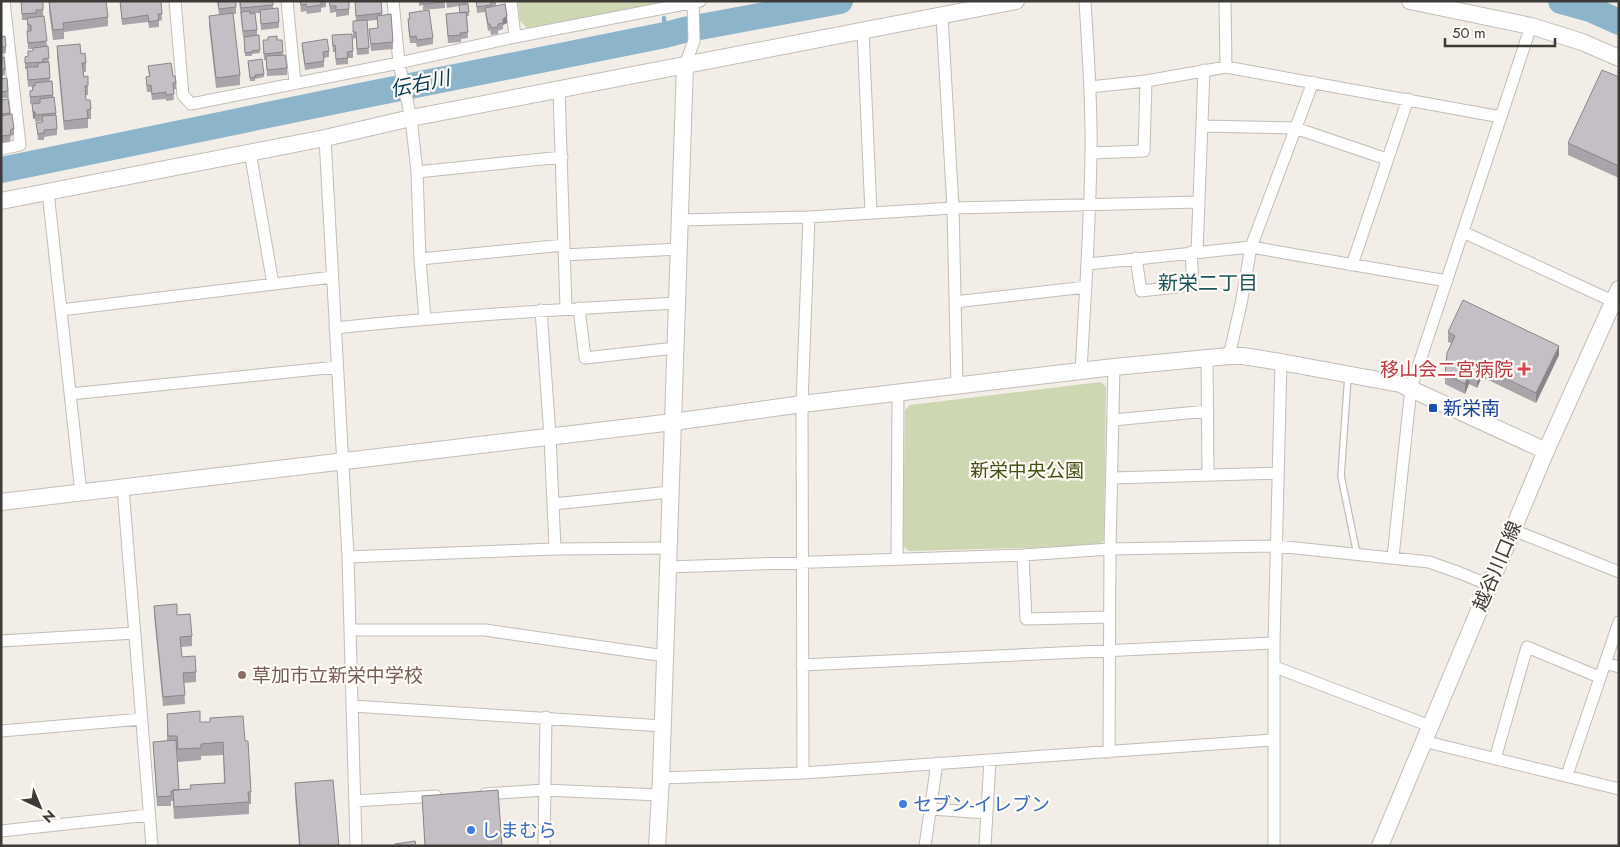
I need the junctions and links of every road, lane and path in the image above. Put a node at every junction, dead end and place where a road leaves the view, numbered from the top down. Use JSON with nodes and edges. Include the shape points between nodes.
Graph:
{"nodes":[{"id":1,"x":4,"y":1,"type":"edge"},
{"id":2,"x":175,"y":1,"type":"edge"},
{"id":3,"x":287,"y":1,"type":"edge"},
{"id":4,"x":393,"y":1,"type":"edge"},
{"id":5,"x":511,"y":1,"type":"edge"},
{"id":6,"x":1016,"y":1,"type":"edge"},
{"id":7,"x":1085,"y":1,"type":"edge"},
{"id":8,"x":1225,"y":1,"type":"edge"},
{"id":9,"x":1410,"y":1,"type":"edge"},
{"id":10,"x":695,"y":2,"type":"edge"},
{"id":11,"x":942,"y":16,"type":"junction"},
{"id":12,"x":1531,"y":26,"type":"junction"},
{"id":13,"x":863,"y":32,"type":"junction"},
{"id":14,"x":515,"y":36,"type":"junction"},
{"id":15,"x":1619,"y":58,"type":"edge"},
{"id":16,"x":399,"y":63,"type":"junction"},
{"id":17,"x":685,"y":65,"type":"junction"},
{"id":18,"x":1226,"y":67,"type":"junction"},
{"id":19,"x":1204,"y":70,"type":"junction"},
{"id":20,"x":1146,"y":81,"type":"junction"},
{"id":21,"x":1312,"y":82,"type":"junction"},
{"id":22,"x":295,"y":83,"type":"junction"},
{"id":23,"x":1090,"y":87,"type":"junction"},
{"id":24,"x":559,"y":90,"type":"junction"},
{"id":25,"x":1408,"y":99,"type":"junction"},
{"id":26,"x":411,"y":117,"type":"junction"},
{"id":27,"x":1501,"y":117,"type":"junction"},
{"id":28,"x":1203,"y":126,"type":"junction"},
{"id":29,"x":1295,"y":128,"type":"junction"},
{"id":30,"x":325,"y":138,"type":"junction"},
{"id":31,"x":1,"y":149,"type":"edge"},
{"id":32,"x":250,"y":152,"type":"junction"},
{"id":33,"x":1091,"y":153,"type":"junction"},
{"id":34,"x":562,"y":157,"type":"junction"},
{"id":35,"x":1387,"y":159,"type":"junction"},
{"id":36,"x":417,"y":172,"type":"junction"},
{"id":37,"x":48,"y":192,"type":"junction"},
{"id":38,"x":1,"y":201,"type":"edge"},
{"id":39,"x":1199,"y":202,"type":"junction"},
{"id":40,"x":1089,"y":204,"type":"junction"},
{"id":41,"x":952,"y":208,"type":"junction"},
{"id":42,"x":871,"y":213,"type":"junction"},
{"id":43,"x":809,"y":217,"type":"junction"},
{"id":44,"x":681,"y":220,"type":"junction"},
{"id":45,"x":1463,"y":232,"type":"junction"},
{"id":46,"x":1251,"y":247,"type":"junction"},
{"id":47,"x":680,"y":249,"type":"junction"},
{"id":48,"x":564,"y":250,"type":"junction"},
{"id":49,"x":1194,"y":252,"type":"junction"},
{"id":50,"x":1136,"y":258,"type":"junction"},
{"id":51,"x":420,"y":259,"type":"junction"},
{"id":52,"x":1088,"y":264,"type":"junction"},
{"id":53,"x":1352,"y":265,"type":"junction"},
{"id":54,"x":332,"y":277,"type":"junction"},
{"id":55,"x":1447,"y":281,"type":"junction"},
{"id":56,"x":273,"y":284,"type":"junction"},
{"id":57,"x":1086,"y":287,"type":"junction"},
{"id":58,"x":1617,"y":298,"type":"edge"},
{"id":59,"x":677,"y":302,"type":"junction"},
{"id":60,"x":955,"y":302,"type":"junction"},
{"id":61,"x":566,"y":308,"type":"junction"},
{"id":62,"x":579,"y":308,"type":"junction"},
{"id":63,"x":61,"y":310,"type":"junction"},
{"id":64,"x":541,"y":310,"type":"junction"},
{"id":65,"x":425,"y":319,"type":"junction"},
{"id":66,"x":335,"y":328,"type":"junction"},
{"id":67,"x":675,"y":348,"type":"junction"},
{"id":68,"x":1229,"y":356,"type":"junction"},
{"id":69,"x":1207,"y":357,"type":"junction"},
{"id":70,"x":1281,"y":362,"type":"junction"},
{"id":71,"x":337,"y":367,"type":"junction"},
{"id":72,"x":1114,"y":367,"type":"junction"},
{"id":73,"x":1081,"y":371,"type":"junction"},
{"id":74,"x":1348,"y":374,"type":"junction"},
{"id":75,"x":957,"y":386,"type":"junction"},
{"id":76,"x":1411,"y":388,"type":"junction"},
{"id":77,"x":70,"y":394,"type":"junction"},
{"id":78,"x":898,"y":394,"type":"junction"},
{"id":79,"x":802,"y":404,"type":"junction"},
{"id":80,"x":1208,"y":411,"type":"junction"},
{"id":81,"x":1113,"y":420,"type":"junction"},
{"id":82,"x":673,"y":422,"type":"junction"},
{"id":83,"x":550,"y":436,"type":"junction"},
{"id":84,"x":1546,"y":451,"type":"junction"},
{"id":85,"x":342,"y":460,"type":"junction"},
{"id":86,"x":1278,"y":473,"type":"junction"},
{"id":87,"x":1208,"y":474,"type":"junction"},
{"id":88,"x":1112,"y":478,"type":"junction"},
{"id":89,"x":123,"y":488,"type":"junction"},
{"id":90,"x":670,"y":492,"type":"junction"},
{"id":91,"x":81,"y":493,"type":"junction"},
{"id":92,"x":1,"y":502,"type":"edge"},
{"id":93,"x":553,"y":504,"type":"junction"},
{"id":94,"x":1512,"y":530,"type":"junction"},
{"id":95,"x":1277,"y":546,"type":"junction"},
{"id":96,"x":669,"y":548,"type":"junction"},
{"id":97,"x":555,"y":549,"type":"junction"},
{"id":98,"x":1110,"y":549,"type":"junction"},
{"id":99,"x":1357,"y":554,"type":"junction"},
{"id":100,"x":1023,"y":555,"type":"junction"},
{"id":101,"x":348,"y":557,"type":"junction"},
{"id":102,"x":1393,"y":557,"type":"junction"},
{"id":103,"x":896,"y":559,"type":"junction"},
{"id":104,"x":802,"y":563,"type":"junction"},
{"id":105,"x":668,"y":567,"type":"junction"},
{"id":106,"x":1619,"y":572,"type":"edge"},
{"id":107,"x":1489,"y":585,"type":"junction"},
{"id":108,"x":1110,"y":617,"type":"junction"},
{"id":109,"x":1619,"y":622,"type":"edge"},
{"id":110,"x":350,"y":630,"type":"junction"},
{"id":111,"x":135,"y":632,"type":"junction"},
{"id":112,"x":1,"y":641,"type":"edge"},
{"id":113,"x":1274,"y":643,"type":"junction"},
{"id":114,"x":1110,"y":650,"type":"junction"},
{"id":115,"x":665,"y":656,"type":"junction"},
{"id":116,"x":1605,"y":662,"type":"junction"},
{"id":117,"x":802,"y":665,"type":"junction"},
{"id":118,"x":1275,"y":667,"type":"junction"},
{"id":119,"x":1619,"y":668,"type":"edge"},
{"id":120,"x":1599,"y":677,"type":"junction"},
{"id":121,"x":352,"y":706,"type":"junction"},
{"id":122,"x":546,"y":717,"type":"junction"},
{"id":123,"x":142,"y":719,"type":"junction"},
{"id":124,"x":663,"y":726,"type":"junction"},
{"id":125,"x":1,"y":731,"type":"edge"},
{"id":126,"x":1427,"y":734,"type":"junction"},
{"id":127,"x":1273,"y":740,"type":"junction"},
{"id":128,"x":1109,"y":752,"type":"junction"},
{"id":129,"x":1495,"y":759,"type":"junction"},
{"id":130,"x":990,"y":760,"type":"junction"},
{"id":131,"x":937,"y":763,"type":"junction"},
{"id":132,"x":803,"y":773,"type":"junction"},
{"id":133,"x":1567,"y":776,"type":"junction"},
{"id":134,"x":661,"y":778,"type":"junction"},
{"id":135,"x":1619,"y":789,"type":"edge"},
{"id":136,"x":544,"y":790,"type":"junction"},
{"id":137,"x":475,"y":794,"type":"edge"},
{"id":138,"x":660,"y":795,"type":"junction"},
{"id":139,"x":445,"y":796,"type":"edge"},
{"id":140,"x":355,"y":801,"type":"junction"},
{"id":141,"x":931,"y":809,"type":"junction"},
{"id":142,"x":987,"y":813,"type":"junction"},
{"id":143,"x":150,"y":815,"type":"junction"},
{"id":144,"x":1,"y":831,"type":"edge"},
{"id":145,"x":152,"y":846,"type":"edge"},
{"id":146,"x":356,"y":846,"type":"edge"},
{"id":147,"x":544,"y":846,"type":"edge"},
{"id":148,"x":657,"y":846,"type":"edge"},
{"id":149,"x":925,"y":846,"type":"edge"},
{"id":150,"x":985,"y":846,"type":"edge"},
{"id":151,"x":1274,"y":846,"type":"edge"},
{"id":152,"x":1380,"y":846,"type":"edge"}],
"edges":[{"from":1,"to":31,"type":"street","via":[[20,145]]},
{"from":2,"to":22,"type":"street","via":[[183,95],[191,104]]},
{"from":3,"to":22,"type":"street"},
{"from":4,"to":16,"type":"street"},
{"from":5,"to":14,"type":"street"},
{"from":6,"to":11,"type":"street"},
{"from":7,"to":23,"type":"street"},
{"from":8,"to":18,"type":"street"},
{"from":9,"to":12,"type":"street"},
{"from":10,"to":14,"type":"street"},
{"from":10,"to":17,"type":"street","via":[[694,41]]},
{"from":11,"to":13,"type":"street"},
{"from":11,"to":41,"type":"street"},
{"from":12,"to":15,"type":"street"},
{"from":12,"to":27,"type":"street"},
{"from":13,"to":17,"type":"street"},
{"from":13,"to":42,"type":"street"},
{"from":14,"to":16,"type":"street"},
{"from":16,"to":22,"type":"street"},
{"from":16,"to":26,"type":"street"},
{"from":17,"to":24,"type":"street"},
{"from":17,"to":44,"type":"street"},
{"from":18,"to":19,"type":"street"},
{"from":18,"to":21,"type":"street"},
{"from":19,"to":20,"type":"street"},
{"from":19,"to":28,"type":"street"},
{"from":20,"to":23,"type":"street"},
{"from":20,"to":33,"type":"street","via":[[1144,151]]},
{"from":21,"to":25,"type":"street"},
{"from":21,"to":29,"type":"street"},
{"from":23,"to":33,"type":"street"},
{"from":24,"to":26,"type":"street"},
{"from":24,"to":34,"type":"street"},
{"from":25,"to":27,"type":"street"},
{"from":25,"to":35,"type":"street"},
{"from":26,"to":30,"type":"street"},
{"from":26,"to":36,"type":"street"},
{"from":27,"to":45,"type":"street"},
{"from":28,"to":29,"type":"street"},
{"from":28,"to":39,"type":"street"},
{"from":29,"to":35,"type":"street"},
{"from":29,"to":46,"type":"street"},
{"from":30,"to":32,"type":"street"},
{"from":30,"to":54,"type":"street"},
{"from":32,"to":37,"type":"street"},
{"from":32,"to":56,"type":"street"},
{"from":33,"to":40,"type":"street"},
{"from":34,"to":36,"type":"street"},
{"from":34,"to":48,"type":"street"},
{"from":35,"to":53,"type":"street"},
{"from":36,"to":51,"type":"street"},
{"from":37,"to":38,"type":"street"},
{"from":37,"to":63,"type":"street"},
{"from":39,"to":40,"type":"street"},
{"from":39,"to":49,"type":"street"},
{"from":40,"to":41,"type":"street"},
{"from":40,"to":52,"type":"street"},
{"from":41,"to":42,"type":"street"},
{"from":41,"to":60,"type":"street"},
{"from":42,"to":43,"type":"street"},
{"from":43,"to":44,"type":"street"},
{"from":43,"to":79,"type":"street"},
{"from":44,"to":47,"type":"street"},
{"from":45,"to":55,"type":"street"},
{"from":45,"to":58,"type":"street"},
{"from":46,"to":49,"type":"street"},
{"from":46,"to":53,"type":"street"},
{"from":46,"to":68,"type":"street"},
{"from":47,"to":48,"type":"street"},
{"from":47,"to":59,"type":"street"},
{"from":48,"to":51,"type":"street"},
{"from":48,"to":61,"type":"street"},
{"from":49,"to":50,"type":"street"},
{"from":49,"to":50,"type":"street","via":[[1194,286],[1140,291]]},
{"from":50,"to":52,"type":"street"},
{"from":51,"to":65,"type":"street"},
{"from":52,"to":57,"type":"street"},
{"from":53,"to":55,"type":"street"},
{"from":54,"to":56,"type":"street"},
{"from":54,"to":66,"type":"street"},
{"from":55,"to":76,"type":"street"},
{"from":56,"to":63,"type":"street"},
{"from":57,"to":60,"type":"street"},
{"from":57,"to":73,"type":"street"},
{"from":58,"to":84,"type":"street","name":"越谷川口線"},
{"from":59,"to":62,"type":"street"},
{"from":59,"to":67,"type":"street"},
{"from":60,"to":75,"type":"street"},
{"from":61,"to":62,"type":"street"},
{"from":61,"to":64,"type":"street"},
{"from":62,"to":67,"type":"street","via":[[585,358]]},
{"from":63,"to":77,"type":"street"},
{"from":64,"to":65,"type":"street"},
{"from":64,"to":83,"type":"street"},
{"from":65,"to":66,"type":"street"},
{"from":66,"to":71,"type":"street"},
{"from":67,"to":82,"type":"street"},
{"from":68,"to":69,"type":"street"},
{"from":68,"to":70,"type":"street"},
{"from":69,"to":72,"type":"street"},
{"from":69,"to":80,"type":"street"},
{"from":70,"to":74,"type":"street"},
{"from":70,"to":86,"type":"street"},
{"from":71,"to":77,"type":"street"},
{"from":71,"to":85,"type":"street"},
{"from":72,"to":73,"type":"street"},
{"from":72,"to":81,"type":"street"},
{"from":73,"to":75,"type":"street"},
{"from":74,"to":76,"type":"street"},
{"from":74,"to":99,"type":"lane","via":[[1340,476]]},
{"from":75,"to":78,"type":"street"},
{"from":76,"to":84,"type":"street"},
{"from":76,"to":102,"type":"street"},
{"from":77,"to":91,"type":"street"},
{"from":78,"to":79,"type":"street"},
{"from":78,"to":103,"type":"street"},
{"from":79,"to":82,"type":"street"},
{"from":79,"to":104,"type":"street"},
{"from":80,"to":81,"type":"street"},
{"from":80,"to":87,"type":"street"},
{"from":81,"to":88,"type":"street"},
{"from":82,"to":83,"type":"street"},
{"from":82,"to":90,"type":"street"},
{"from":83,"to":85,"type":"street"},
{"from":83,"to":93,"type":"street"},
{"from":84,"to":94,"type":"street","name":"越谷川口線"},
{"from":85,"to":89,"type":"street"},
{"from":85,"to":101,"type":"street"},
{"from":86,"to":87,"type":"street"},
{"from":86,"to":95,"type":"street"},
{"from":87,"to":88,"type":"street"},
{"from":88,"to":98,"type":"street"},
{"from":89,"to":91,"type":"street"},
{"from":89,"to":111,"type":"street"},
{"from":90,"to":93,"type":"street"},
{"from":90,"to":96,"type":"street"},
{"from":91,"to":92,"type":"street"},
{"from":93,"to":97,"type":"street"},
{"from":94,"to":106,"type":"street"},
{"from":94,"to":107,"type":"street","name":"越谷川口線"},
{"from":95,"to":98,"type":"street"},
{"from":95,"to":99,"type":"street"},
{"from":95,"to":113,"type":"street"},
{"from":96,"to":97,"type":"street"},
{"from":96,"to":105,"type":"street"},
{"from":97,"to":101,"type":"street"},
{"from":98,"to":100,"type":"street"},
{"from":98,"to":108,"type":"street"},
{"from":99,"to":102,"type":"street"},
{"from":100,"to":103,"type":"street"},
{"from":100,"to":108,"type":"street","via":[[1026,619]]},
{"from":101,"to":110,"type":"street"},
{"from":102,"to":107,"type":"street","via":[[1429,562]]},
{"from":103,"to":104,"type":"street"},
{"from":104,"to":105,"type":"street"},
{"from":104,"to":117,"type":"street"},
{"from":105,"to":115,"type":"street"},
{"from":107,"to":126,"type":"street","name":"越谷川口線"},
{"from":108,"to":114,"type":"street"},
{"from":109,"to":116,"type":"street"},
{"from":110,"to":115,"type":"street","via":[[485,630]]},
{"from":110,"to":121,"type":"street"},
{"from":111,"to":112,"type":"street"},
{"from":111,"to":123,"type":"street"},
{"from":113,"to":114,"type":"street"},
{"from":113,"to":118,"type":"street"},
{"from":114,"to":117,"type":"street"},
{"from":114,"to":128,"type":"street"},
{"from":115,"to":124,"type":"street"},
{"from":116,"to":119,"type":"street"},
{"from":116,"to":120,"type":"street"},
{"from":117,"to":132,"type":"street"},
{"from":118,"to":126,"type":"street"},
{"from":118,"to":127,"type":"street"},
{"from":120,"to":129,"type":"street","via":[[1527,647]]},
{"from":120,"to":133,"type":"street"},
{"from":121,"to":122,"type":"street"},
{"from":121,"to":140,"type":"street"},
{"from":122,"to":124,"type":"street"},
{"from":122,"to":136,"type":"street"},
{"from":123,"to":125,"type":"street"},
{"from":123,"to":143,"type":"street"},
{"from":124,"to":134,"type":"street"},
{"from":126,"to":129,"type":"street"},
{"from":126,"to":152,"type":"street","name":"越谷川口線"},
{"from":127,"to":128,"type":"street"},
{"from":127,"to":151,"type":"street"},
{"from":128,"to":130,"type":"street"},
{"from":129,"to":133,"type":"street"},
{"from":130,"to":131,"type":"street"},
{"from":130,"to":142,"type":"street"},
{"from":131,"to":132,"type":"street"},
{"from":131,"to":141,"type":"street"},
{"from":132,"to":134,"type":"street"},
{"from":133,"to":135,"type":"street"},
{"from":134,"to":138,"type":"street"},
{"from":136,"to":137,"type":"street"},
{"from":136,"to":138,"type":"street"},
{"from":136,"to":147,"type":"street"},
{"from":138,"to":148,"type":"street"},
{"from":139,"to":140,"type":"street"},
{"from":140,"to":146,"type":"street"},
{"from":141,"to":142,"type":"street"},
{"from":141,"to":149,"type":"street"},
{"from":142,"to":150,"type":"street"},
{"from":143,"to":144,"type":"street"},
{"from":143,"to":145,"type":"street"}]}
